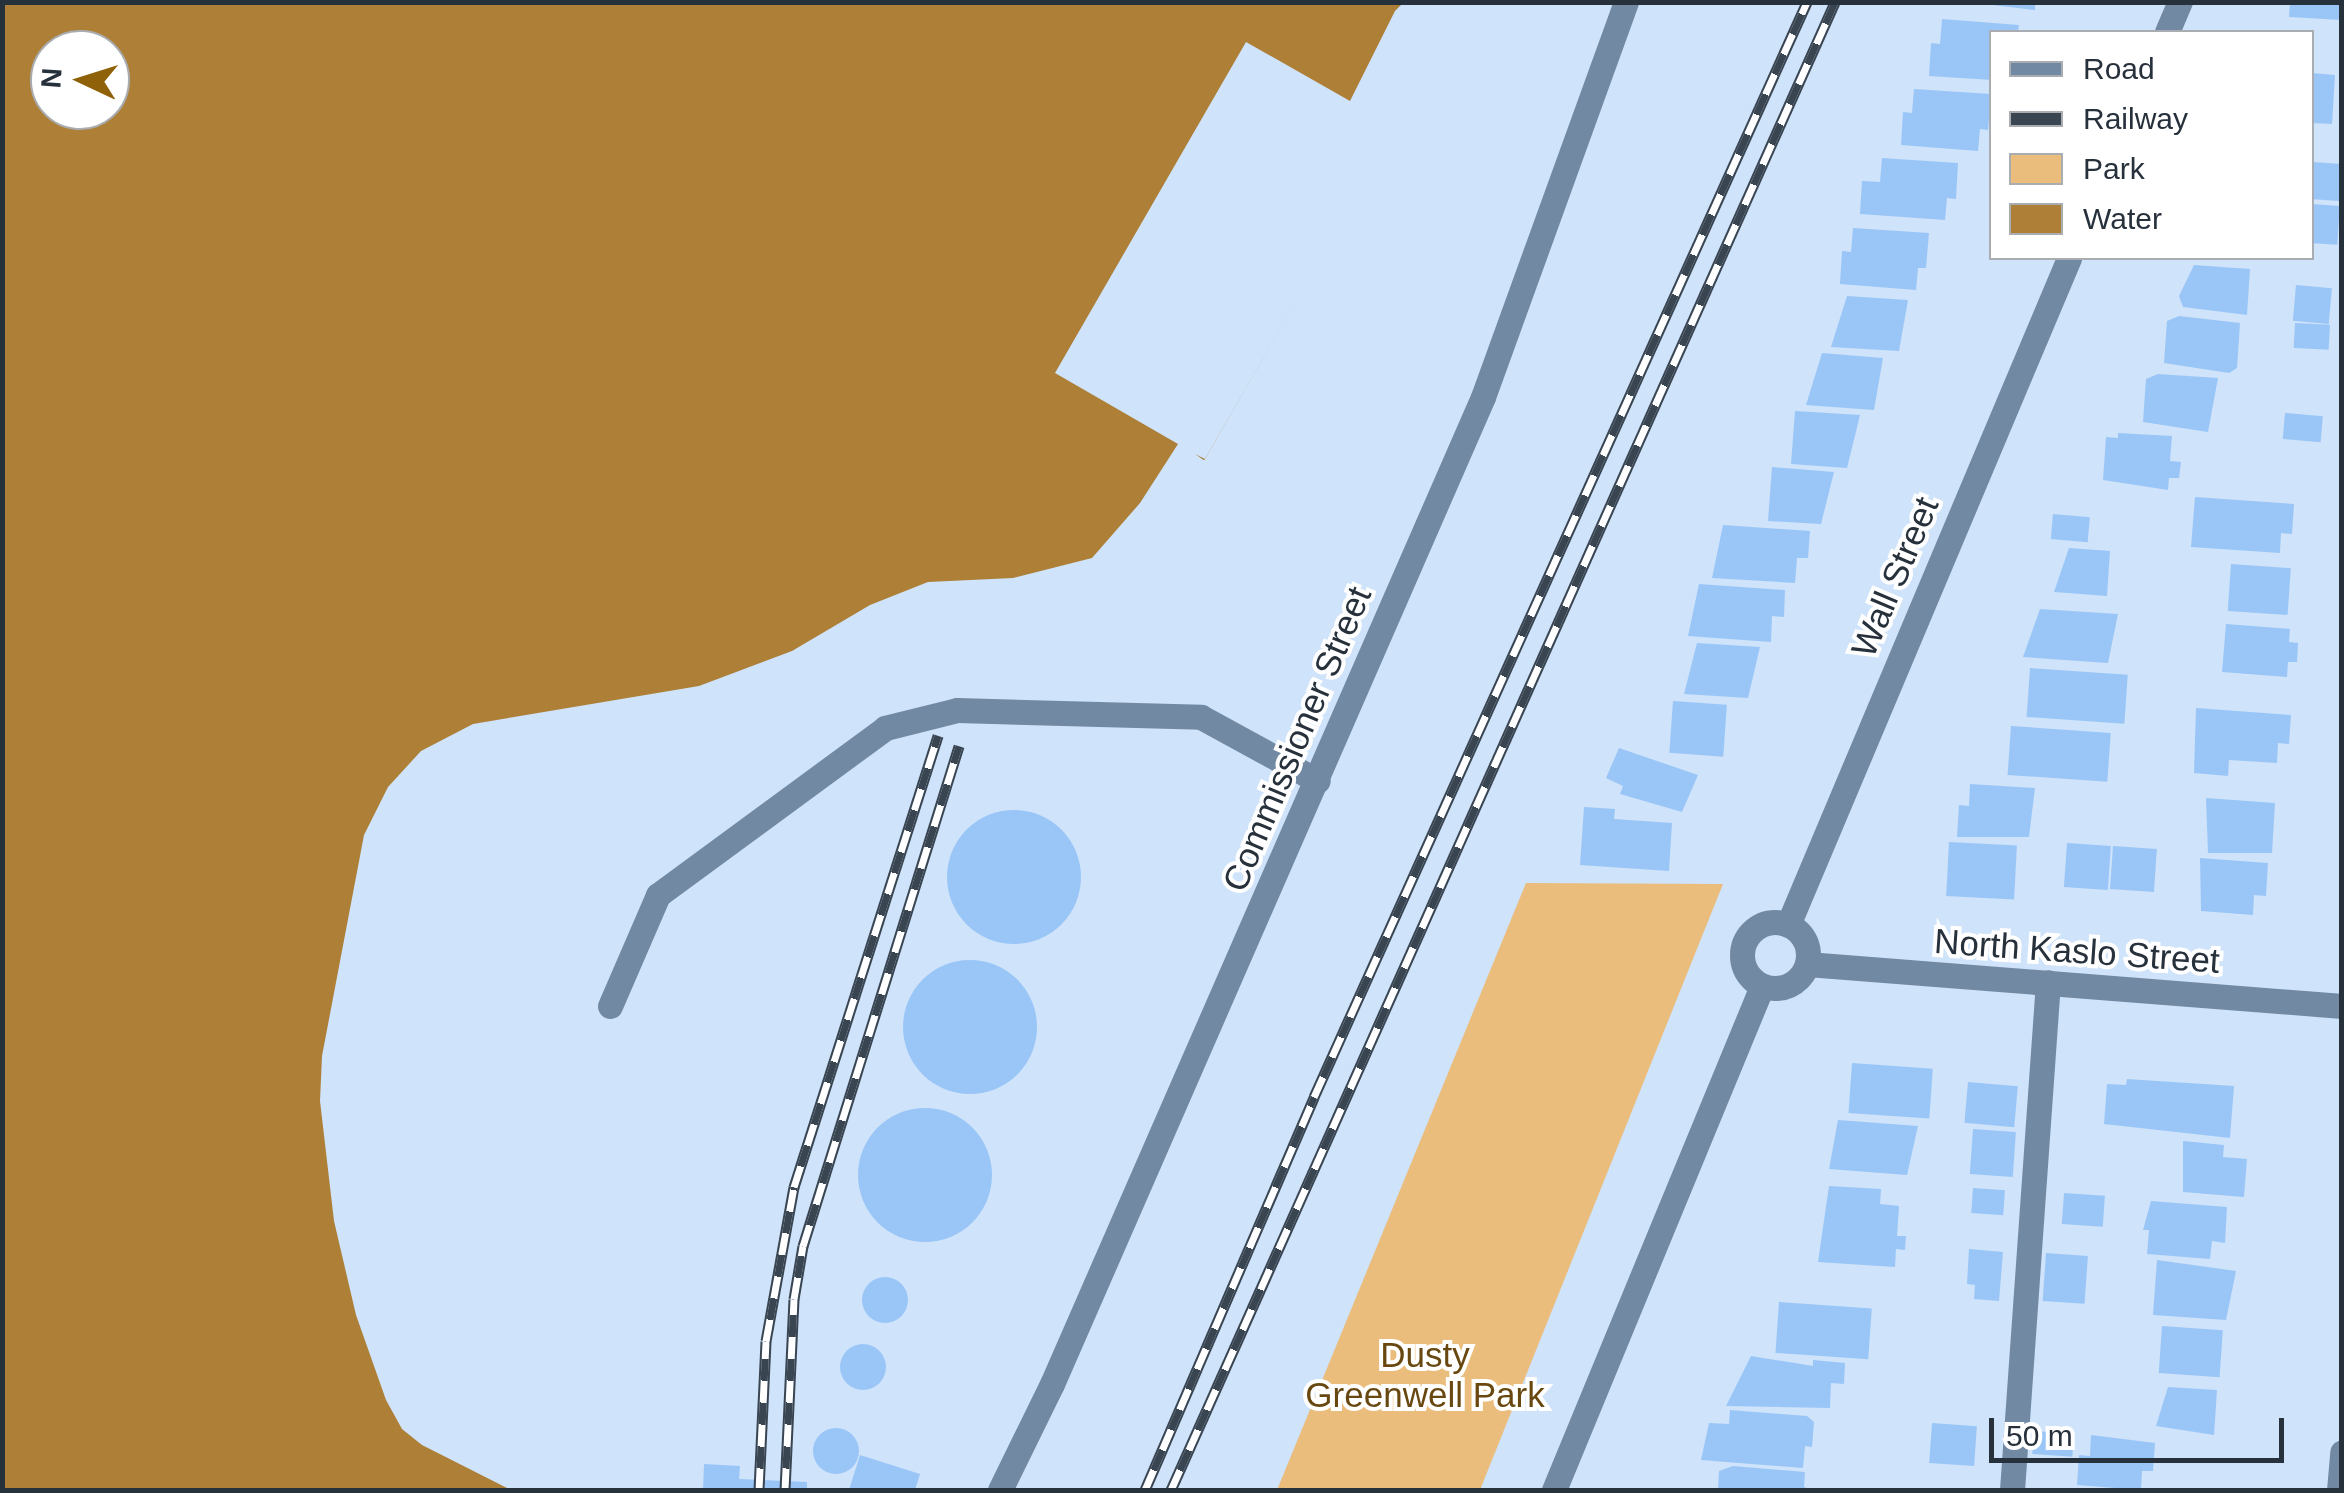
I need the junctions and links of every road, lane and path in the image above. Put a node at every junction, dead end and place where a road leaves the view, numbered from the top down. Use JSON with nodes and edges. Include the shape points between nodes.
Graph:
{"nodes":[{"id":1,"x":1626,"y":2,"type":"edge"},
{"id":2,"x":2180,"y":2,"type":"edge"},
{"id":3,"x":2167,"y":30,"type":"edge"},
{"id":4,"x":2068,"y":260,"type":"edge"},
{"id":5,"x":1318,"y":781,"type":"junction"},
{"id":6,"x":1788,"y":925,"type":"junction"},
{"id":7,"x":1807,"y":964,"type":"junction"},
{"id":8,"x":2048,"y":982,"type":"junction"},
{"id":9,"x":1762,"y":986,"type":"junction"},
{"id":10,"x":610,"y":1006,"type":"dead end"},
{"id":11,"x":2342,"y":1006,"type":"edge"},
{"id":12,"x":2342,"y":1452,"type":"edge"},
{"id":13,"x":1000,"y":1490,"type":"edge"},
{"id":14,"x":1554,"y":1490,"type":"edge"},
{"id":15,"x":2012,"y":1490,"type":"edge"},
{"id":16,"x":2339,"y":1490,"type":"edge"}],
"edges":[{"from":1,"to":5,"type":"street","name":"Commissioner Street","via":[[1483,397]]},
{"from":2,"to":3,"type":"street"},
{"from":4,"to":6,"type":"street","name":"Wall Street"},
{"from":5,"to":10,"type":"street","via":[[1200,717],[957,710],[885,728],[658,895]]},
{"from":5,"to":13,"type":"street","name":"Commissioner Street"},
{"from":6,"to":7,"type":"street","via":[[1804,938]]},
{"from":6,"to":9,"type":"street","via":[[1758,926],[1745,942],[1743,963]]},
{"from":7,"to":8,"type":"street","name":"North Kaslo Street"},
{"from":7,"to":9,"type":"street","via":[[1794,984]]},
{"from":8,"to":11,"type":"street","name":"North Kaslo Street"},
{"from":8,"to":15,"type":"street"},
{"from":9,"to":14,"type":"street"},
{"from":12,"to":16,"type":"street"}]}
